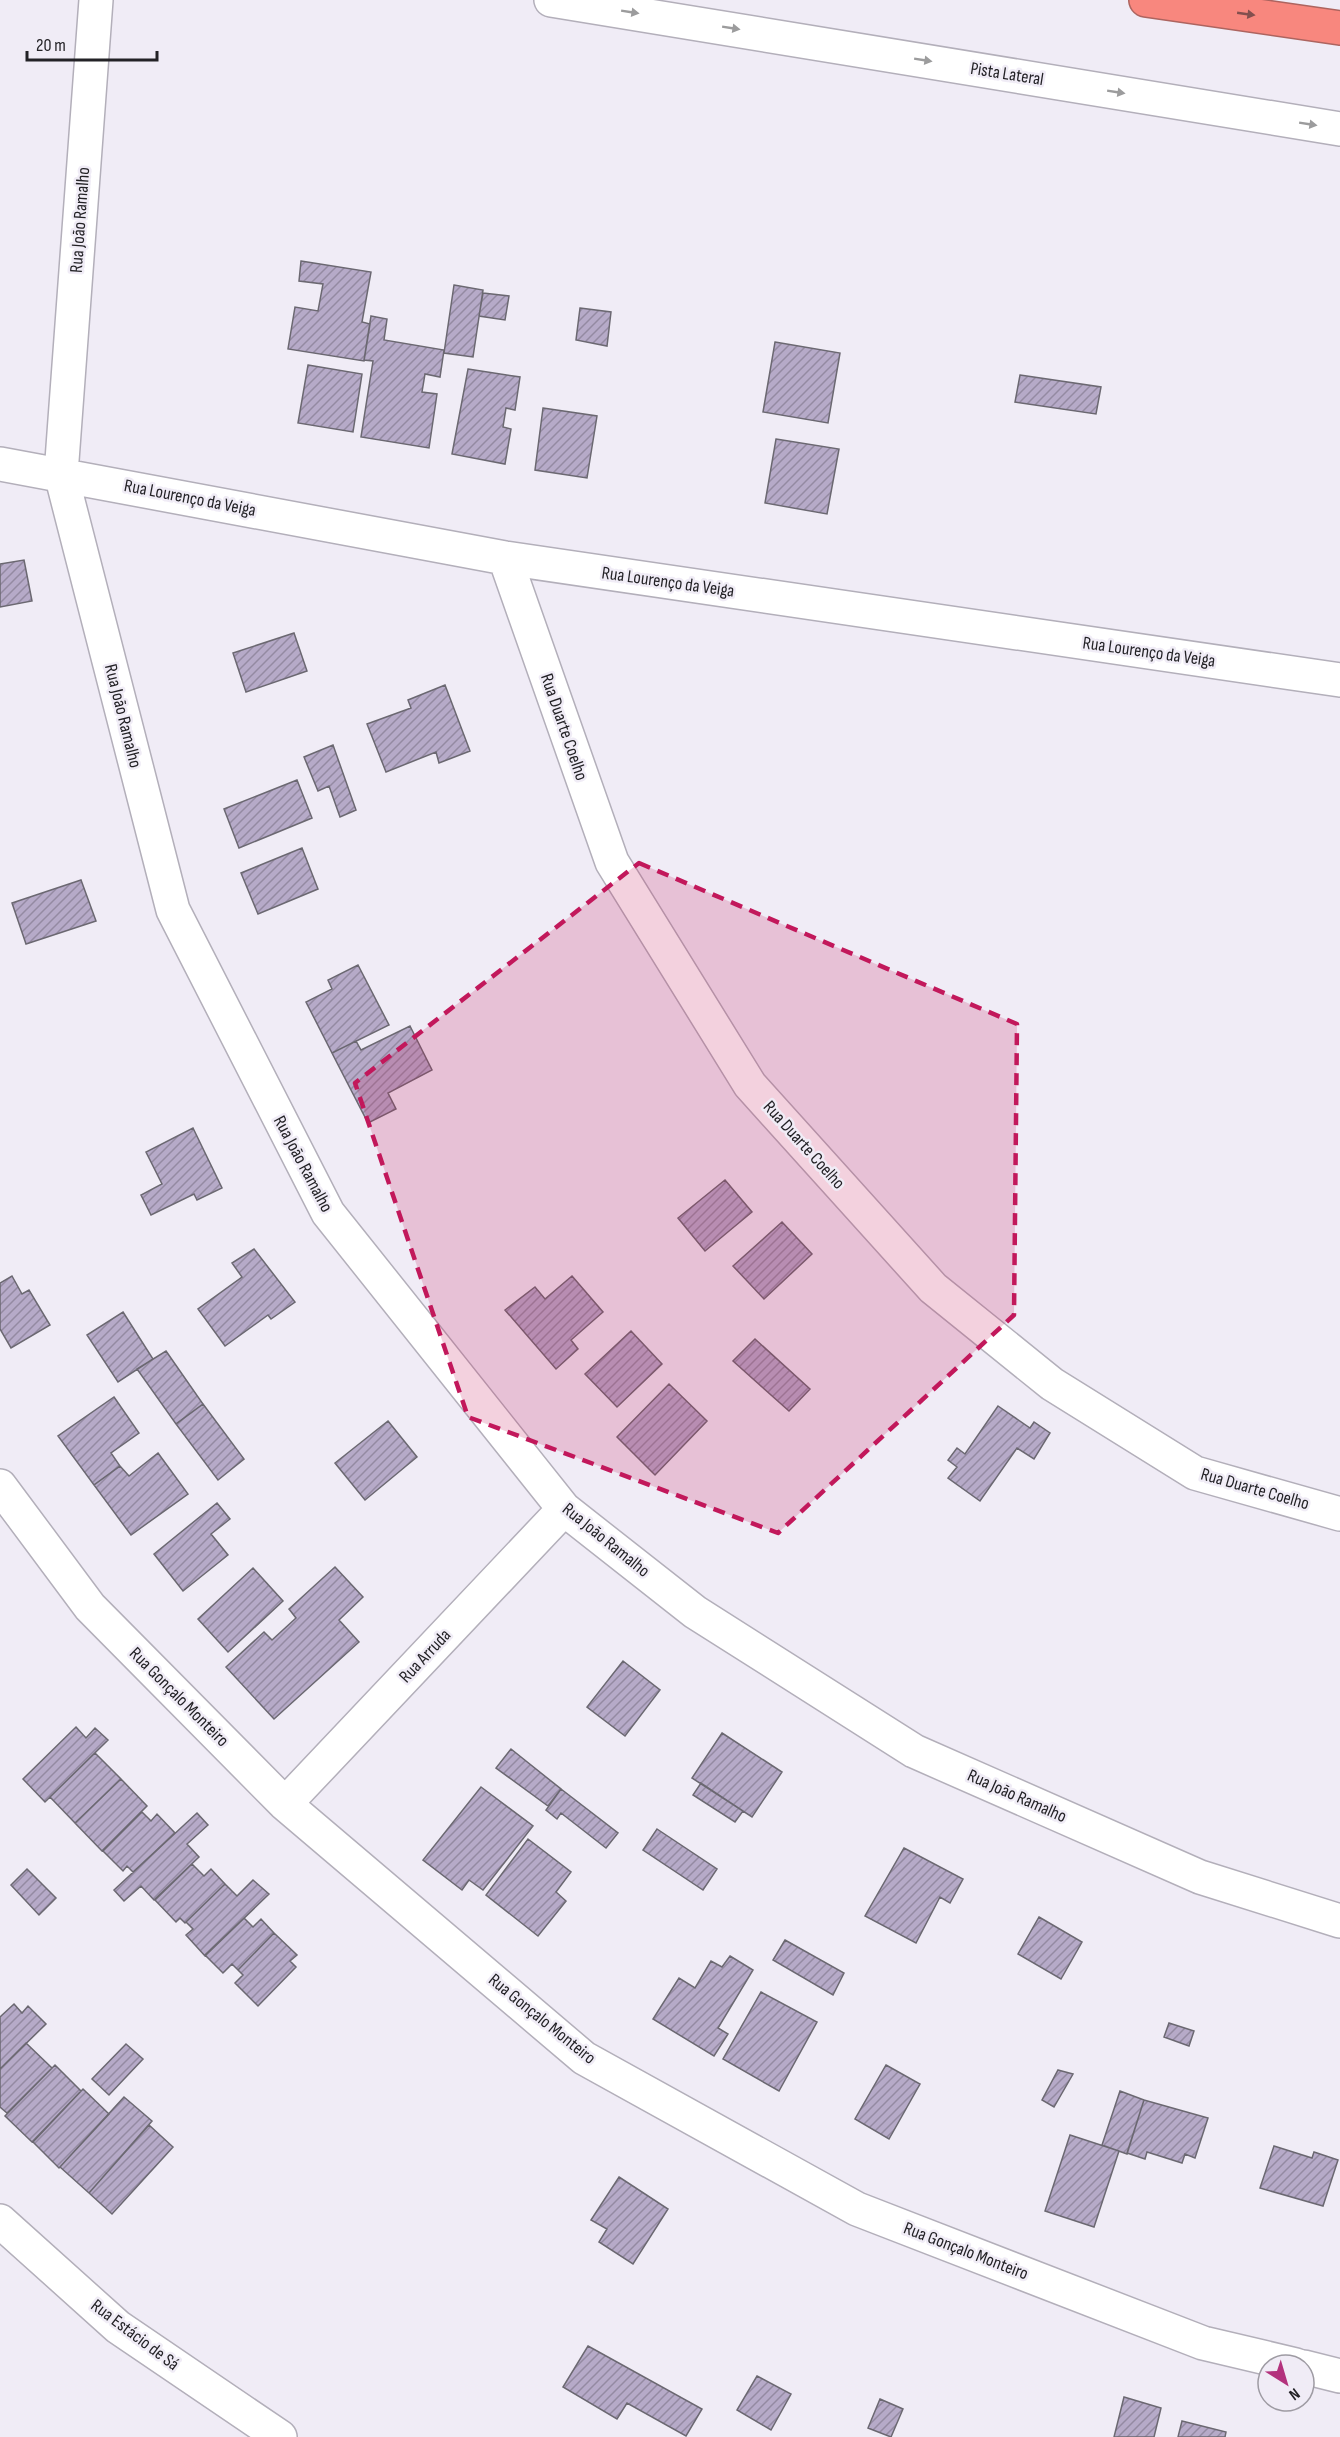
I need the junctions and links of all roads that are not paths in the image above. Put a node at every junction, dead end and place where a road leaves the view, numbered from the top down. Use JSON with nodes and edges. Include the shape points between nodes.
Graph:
{"nodes":[{"id":1,"x":96,"y":0,"type":"edge"},
{"id":2,"x":551,"y":0,"type":"edge"},
{"id":3,"x":1146,"y":0,"type":"edge"},
{"id":4,"x":1340,"y":28,"type":"edge"},
{"id":5,"x":1340,"y":129,"type":"edge"},
{"id":6,"x":0,"y":464,"type":"edge"},
{"id":7,"x":61,"y":474,"type":"junction"},
{"id":8,"x":505,"y":558,"type":"junction"},
{"id":9,"x":1340,"y":680,"type":"edge"},
{"id":10,"x":0,"y":1486,"type":"edge"},
{"id":11,"x":564,"y":1509,"type":"junction"},
{"id":12,"x":1340,"y":1514,"type":"edge"},
{"id":13,"x":285,"y":1804,"type":"junction"},
{"id":14,"x":1340,"y":1922,"type":"edge"},
{"id":15,"x":0,"y":2221,"type":"edge"},
{"id":16,"x":1256,"y":2356,"type":"edge"},
{"id":17,"x":1316,"y":2370,"type":"edge"},
{"id":18,"x":1340,"y":2376,"type":"edge"},
{"id":19,"x":280,"y":2437,"type":"edge"}],
"edges":[{"from":1,"to":7,"type":"street","name":"Rua João Ramalho"},
{"from":2,"to":5,"type":"street","name":"Pista Lateral","one_way":true},
{"from":3,"to":4,"type":"highway","one_way":true},
{"from":6,"to":7,"type":"street","name":"Rua Lourenço da Veiga"},
{"from":7,"to":8,"type":"street","name":"Rua Lourenço da Veiga"},
{"from":7,"to":11,"type":"street","name":"Rua João Ramalho","via":[[173,910],[328,1213]]},
{"from":8,"to":9,"type":"street","name":"Rua Lourenço da Veiga"},
{"from":8,"to":12,"type":"street","name":"Rua Duarte Coelho","via":[[612,862],[750,1085],[933,1288],[1052,1384],[1195,1473]]},
{"from":10,"to":13,"type":"street","name":"Rua Gonçalo Monteiro","via":[[90,1607]]},
{"from":11,"to":13,"type":"street","name":"Rua Arruda"},
{"from":11,"to":14,"type":"street","name":"Rua João Ramalho","via":[[695,1612],[915,1751],[1200,1877]]},
{"from":13,"to":16,"type":"street","name":"Rua Gonçalo Monteiro","via":[[584,2058],[857,2209],[1203,2343]]},
{"from":15,"to":19,"type":"street","name":"Rua Estácio de Sá","via":[[118,2327]]},
{"from":17,"to":18,"type":"street"}]}
